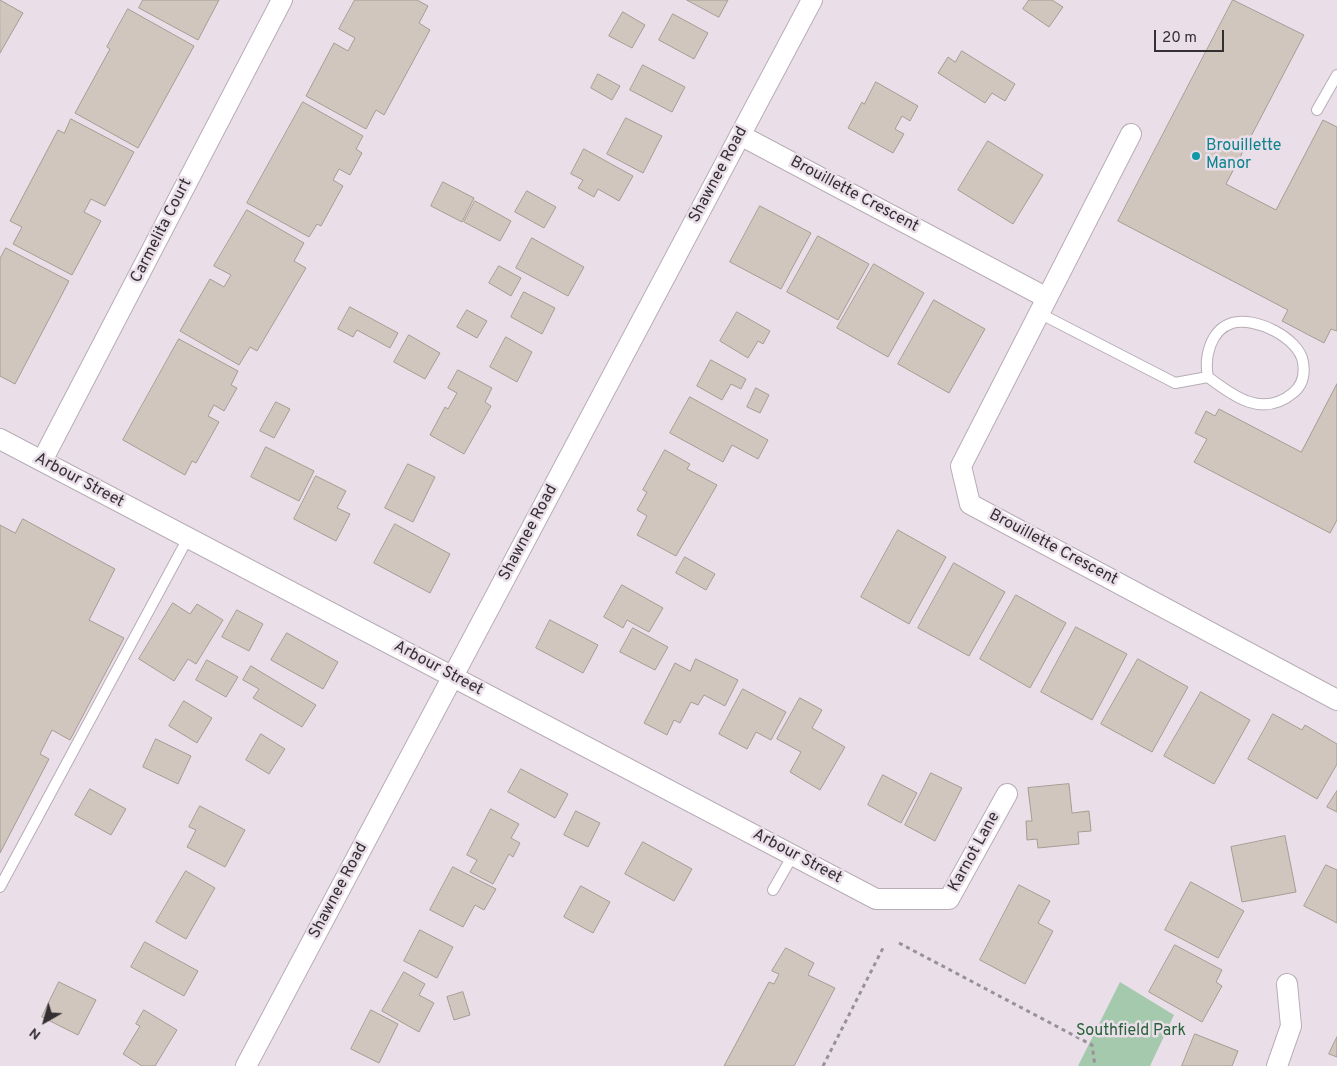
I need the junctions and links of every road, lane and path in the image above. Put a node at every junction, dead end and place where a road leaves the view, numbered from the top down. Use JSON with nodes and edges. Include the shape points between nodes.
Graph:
{"nodes":[{"id":1,"x":282,"y":0,"type":"edge"},
{"id":2,"x":812,"y":0,"type":"edge"},
{"id":3,"x":1337,"y":75,"type":"edge"},
{"id":4,"x":1317,"y":110,"type":"dead end"},
{"id":5,"x":1131,"y":134,"type":"dead end"},
{"id":6,"x":740,"y":135,"type":"junction"},
{"id":7,"x":1044,"y":305,"type":"junction"},
{"id":8,"x":1208,"y":378,"type":"junction"},
{"id":9,"x":0,"y":439,"type":"edge"},
{"id":10,"x":42,"y":461,"type":"junction"},
{"id":11,"x":188,"y":538,"type":"junction"},
{"id":12,"x":452,"y":677,"type":"junction"},
{"id":13,"x":1337,"y":700,"type":"edge"},
{"id":14,"x":1007,"y":794,"type":"dead end"},
{"id":15,"x":793,"y":855,"type":"junction"},
{"id":16,"x":0,"y":887,"type":"edge"},
{"id":17,"x":773,"y":890,"type":"dead end"},
{"id":18,"x":876,"y":899,"type":"joint"},
{"id":19,"x":899,"y":943,"type":"dead end"},
{"id":20,"x":883,"y":948,"type":"dead end"},
{"id":21,"x":1287,"y":984,"type":"dead end"},
{"id":22,"x":246,"y":1066,"type":"edge"},
{"id":23,"x":823,"y":1066,"type":"edge"},
{"id":24,"x":1094,"y":1066,"type":"edge"},
{"id":25,"x":1277,"y":1066,"type":"edge"}],
"edges":[{"from":1,"to":10,"type":"street","name":"Carmelita Court"},
{"from":2,"to":6,"type":"street","name":"Shawnee Road"},
{"from":3,"to":4,"type":"lane"},
{"from":5,"to":7,"type":"street","name":"Brouillette Crescent"},
{"from":6,"to":7,"type":"street","name":"Brouillette Crescent"},
{"from":6,"to":12,"type":"street","name":"Shawnee Road"},
{"from":7,"to":8,"type":"lane","via":[[1174,383]]},
{"from":7,"to":13,"type":"street","name":"Brouillette Crescent","via":[[960,466],[970,504]]},
{"from":8,"to":8,"type":"lane","via":[[1236,397],[1269,406],[1284,401],[1297,390],[1305,374],[1302,356],[1292,343],[1273,329],[1251,322],[1232,323],[1217,333],[1208,350],[1205,366]]},
{"from":9,"to":10,"type":"street","name":"Arbour Street"},
{"from":10,"to":11,"type":"street","name":"Arbour Street"},
{"from":11,"to":12,"type":"street","name":"Arbour Street"},
{"from":11,"to":16,"type":"lane"},
{"from":12,"to":15,"type":"street","name":"Arbour Street"},
{"from":12,"to":22,"type":"street","name":"Shawnee Road"},
{"from":14,"to":18,"type":"street","name":"Karnot Lane","via":[[949,899]]},
{"from":15,"to":17,"type":"lane"},
{"from":15,"to":18,"type":"street","name":"Arbour Street"},
{"from":19,"to":24,"type":"path","via":[[1092,1045]]},
{"from":20,"to":23,"type":"path"},
{"from":21,"to":25,"type":"street","via":[[1291,1026]]}]}
